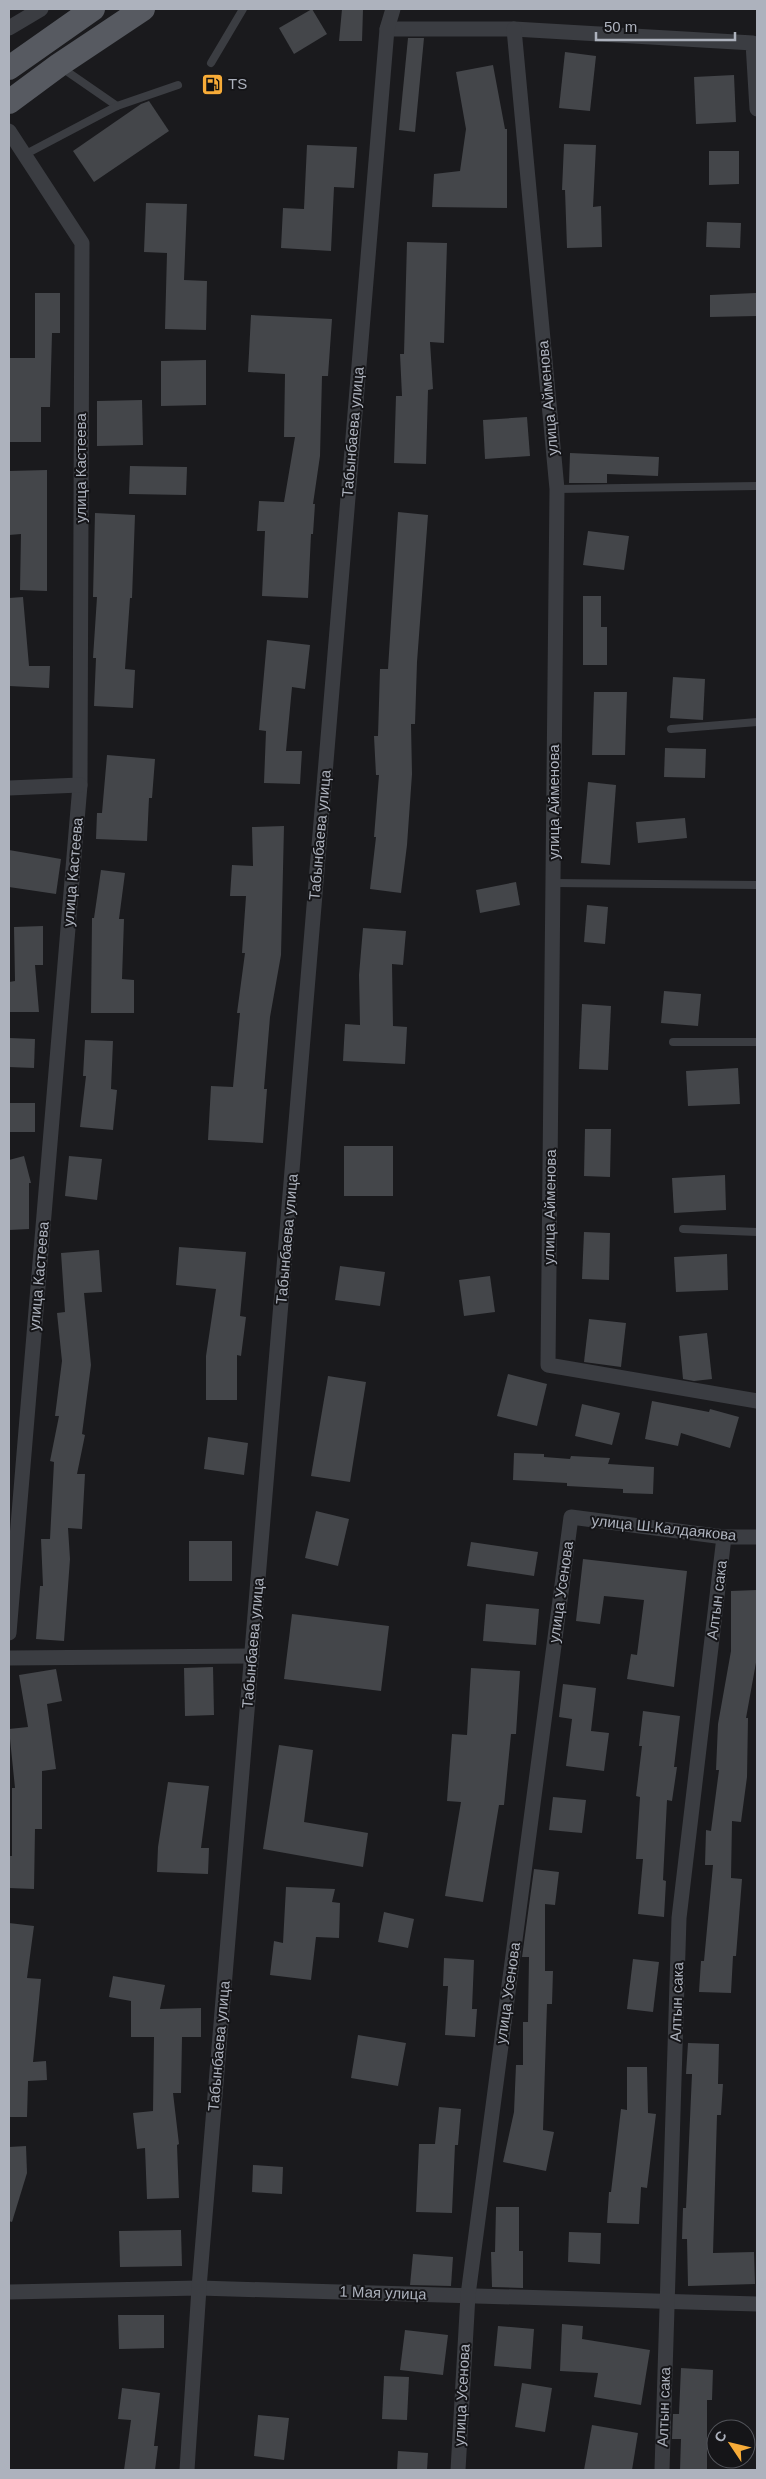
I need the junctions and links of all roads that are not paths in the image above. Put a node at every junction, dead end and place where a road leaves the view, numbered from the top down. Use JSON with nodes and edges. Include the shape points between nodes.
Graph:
{"nodes":[{"id":1,"x":39,"y":9,"type":"edge"},
{"id":2,"x":94,"y":9,"type":"edge"},
{"id":3,"x":143,"y":9,"type":"edge"},
{"id":4,"x":243,"y":9,"type":"edge"},
{"id":5,"x":392,"y":9,"type":"edge"},
{"id":6,"x":9,"y":28,"type":"edge"},
{"id":7,"x":387,"y":28,"type":"junction"},
{"id":8,"x":514,"y":28,"type":"junction"},
{"id":9,"x":211,"y":63,"type":"dead end"},
{"id":10,"x":59,"y":65,"type":"junction"},
{"id":11,"x":9,"y":68,"type":"edge"},
{"id":12,"x":178,"y":85,"type":"dead end"},
{"id":13,"x":9,"y":102,"type":"edge"},
{"id":14,"x":117,"y":106,"type":"junction"},
{"id":15,"x":757,"y":109,"type":"edge"},
{"id":16,"x":9,"y":131,"type":"edge"},
{"id":17,"x":24,"y":154,"type":"junction"},
{"id":18,"x":757,"y":486,"type":"edge"},
{"id":19,"x":557,"y":489,"type":"junction"},
{"id":20,"x":757,"y":722,"type":"edge"},
{"id":21,"x":671,"y":729,"type":"dead end"},
{"id":22,"x":80,"y":785,"type":"junction"},
{"id":23,"x":9,"y":788,"type":"edge"},
{"id":24,"x":554,"y":882,"type":"junction"},
{"id":25,"x":757,"y":885,"type":"edge"},
{"id":26,"x":673,"y":1042,"type":"dead end"},
{"id":27,"x":757,"y":1042,"type":"edge"},
{"id":28,"x":683,"y":1229,"type":"dead end"},
{"id":29,"x":757,"y":1232,"type":"edge"},
{"id":30,"x":757,"y":1401,"type":"edge"},
{"id":31,"x":571,"y":1518,"type":"joint"},
{"id":32,"x":724,"y":1537,"type":"junction"},
{"id":33,"x":757,"y":1537,"type":"edge"},
{"id":34,"x":9,"y":1633,"type":"edge"},
{"id":35,"x":252,"y":1656,"type":"junction"},
{"id":36,"x":9,"y":1658,"type":"edge"},
{"id":37,"x":198,"y":2288,"type":"junction"},
{"id":38,"x":9,"y":2292,"type":"edge"},
{"id":39,"x":468,"y":2295,"type":"junction"},
{"id":40,"x":668,"y":2302,"type":"junction"},
{"id":41,"x":757,"y":2304,"type":"edge"},
{"id":42,"x":187,"y":2470,"type":"edge"},
{"id":43,"x":458,"y":2470,"type":"edge"},
{"id":44,"x":662,"y":2470,"type":"edge"}],
"edges":[{"from":1,"to":6,"type":"street"},
{"from":2,"to":11,"type":"main road"},
{"from":3,"to":10,"type":"main road"},
{"from":4,"to":9,"type":"lane"},
{"from":5,"to":7,"type":"street","name":"Табынбаева улица"},
{"from":7,"to":8,"type":"street"},
{"from":7,"to":35,"type":"street","name":"Табынбаева улица"},
{"from":8,"to":15,"type":"street","via":[[753,43]]},
{"from":8,"to":19,"type":"street","name":"улица Айменова"},
{"from":10,"to":13,"type":"main road"},
{"from":10,"to":14,"type":"lane"},
{"from":12,"to":14,"type":"lane"},
{"from":14,"to":17,"type":"lane"},
{"from":16,"to":17,"type":"street","name":"улица Кастеева"},
{"from":17,"to":22,"type":"street","name":"улица Кастеева","via":[[82,243]]},
{"from":18,"to":19,"type":"lane"},
{"from":19,"to":24,"type":"street","name":"улица Айменова"},
{"from":20,"to":21,"type":"lane"},
{"from":22,"to":23,"type":"street"},
{"from":22,"to":34,"type":"street","name":"улица Кастеева"},
{"from":24,"to":25,"type":"lane"},
{"from":24,"to":30,"type":"street","name":"улица Айменова","via":[[548,1365]]},
{"from":26,"to":27,"type":"lane"},
{"from":28,"to":29,"type":"lane"},
{"from":31,"to":32,"type":"street","name":"улица Ш.Калдаякова"},
{"from":31,"to":39,"type":"street","name":"улица Усенова"},
{"from":32,"to":33,"type":"street","name":"улица Ш.Калдаякова"},
{"from":32,"to":40,"type":"street","name":"Алтын сака","via":[[679,1918]]},
{"from":35,"to":36,"type":"street"},
{"from":35,"to":37,"type":"street","name":"Табынбаева улица"},
{"from":37,"to":38,"type":"street","name":"1 Мая улица"},
{"from":37,"to":39,"type":"street","name":"1 Мая улица"},
{"from":37,"to":42,"type":"street","name":"Табынбаева улица"},
{"from":39,"to":40,"type":"street","name":"1 Мая улица"},
{"from":39,"to":43,"type":"street","name":"улица Усенова"},
{"from":40,"to":41,"type":"street","name":"1 Мая улица"},
{"from":40,"to":44,"type":"street","name":"Алтын сака"}]}
